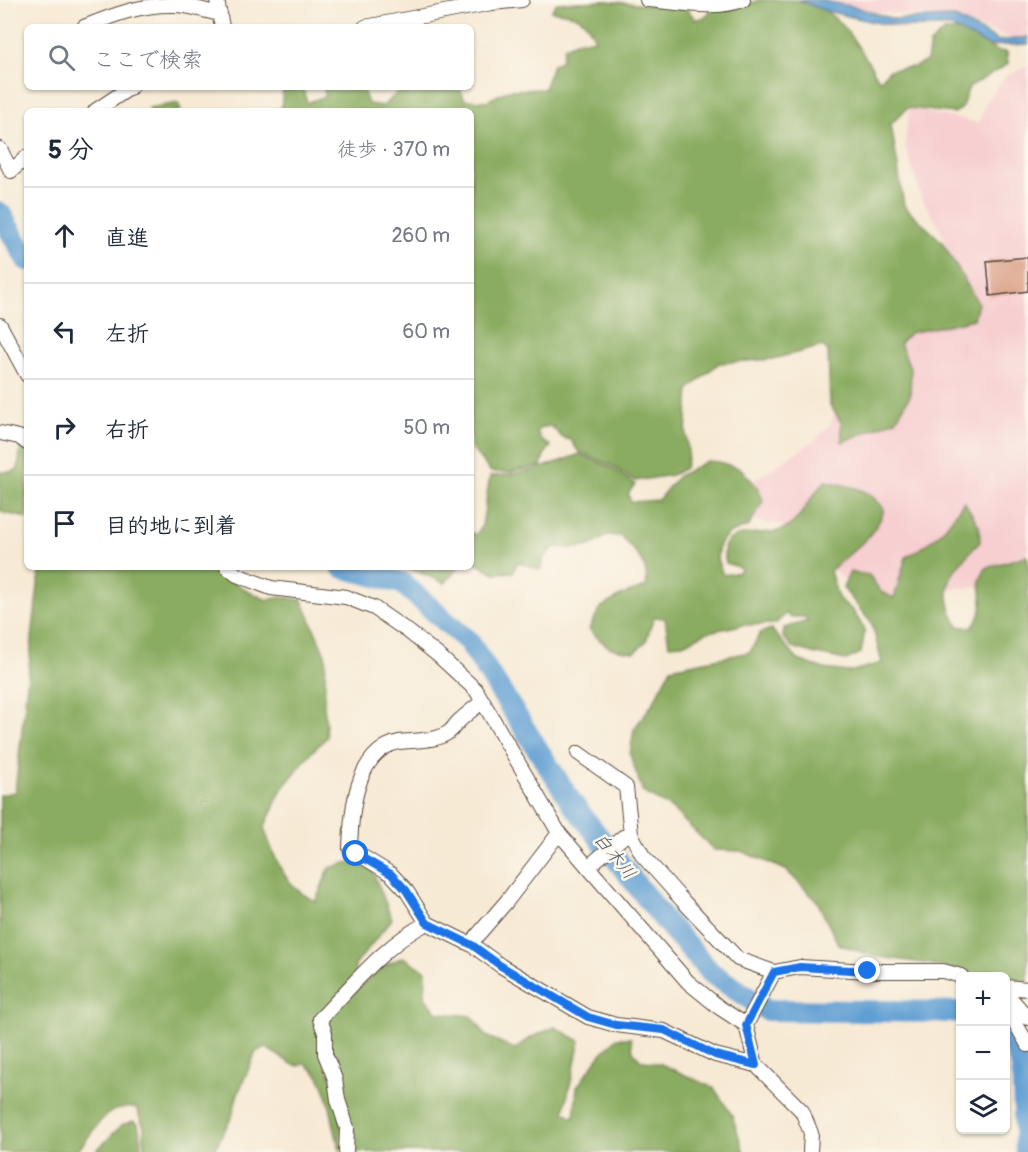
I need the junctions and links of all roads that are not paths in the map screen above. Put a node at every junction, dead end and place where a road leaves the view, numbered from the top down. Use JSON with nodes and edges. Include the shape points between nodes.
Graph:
{"nodes":[{"id":1,"x":522,"y":0,"type":"edge"},
{"id":2,"x":647,"y":0,"type":"edge"},
{"id":3,"x":743,"y":0,"type":"edge"},
{"id":4,"x":219,"y":14,"type":"edge"},
{"id":5,"x":91,"y":24,"type":"edge"},
{"id":6,"x":382,"y":24,"type":"edge"},
{"id":7,"x":126,"y":90,"type":"edge"},
{"id":8,"x":100,"y":108,"type":"edge"},
{"id":9,"x":0,"y":149,"type":"edge"},
{"id":10,"x":24,"y":161,"type":"edge"},
{"id":11,"x":0,"y":325,"type":"edge"},
{"id":12,"x":24,"y":369,"type":"edge"},
{"id":13,"x":0,"y":433,"type":"edge"},
{"id":14,"x":24,"y":440,"type":"edge"},
{"id":15,"x":231,"y":570,"type":"edge"},
{"id":16,"x":483,"y":701,"type":"junction"},
{"id":17,"x":578,"y":753,"type":"dead end"},
{"id":18,"x":559,"y":833,"type":"junction"},
{"id":19,"x":627,"y":835,"type":"junction"},
{"id":20,"x":588,"y":867,"type":"junction"},
{"id":21,"x":427,"y":923,"type":"junction"},
{"id":22,"x":472,"y":945,"type":"junction"},
{"id":23,"x":956,"y":975,"type":"edge"},
{"id":24,"x":771,"y":978,"type":"junction"},
{"id":25,"x":1010,"y":987,"type":"edge"},
{"id":26,"x":1028,"y":989,"type":"edge"},
{"id":27,"x":1010,"y":998,"type":"edge"},
{"id":28,"x":1010,"y":1015,"type":"edge"},
{"id":29,"x":1028,"y":1018,"type":"edge"},
{"id":30,"x":749,"y":1020,"type":"junction"},
{"id":31,"x":1028,"y":1045,"type":"edge"},
{"id":32,"x":756,"y":1065,"type":"junction"},
{"id":33,"x":346,"y":1152,"type":"edge"},
{"id":34,"x":810,"y":1152,"type":"edge"}],
"edges":[{"from":1,"to":6,"type":"street"},
{"from":2,"to":3,"type":"street","via":[[705,5]]},
{"from":4,"to":5,"type":"street","via":[[176,5],[149,6]]},
{"from":7,"to":8,"type":"street"},
{"from":9,"to":10,"type":"street","via":[[12,171]]},
{"from":11,"to":12,"type":"street"},
{"from":13,"to":14,"type":"street"},
{"from":15,"to":16,"type":"street","via":[[271,588],[346,597],[374,608],[439,656]]},
{"from":16,"to":18,"type":"street"},
{"from":16,"to":21,"type":"street","via":[[448,733],[387,746],[362,774],[357,791],[350,849],[391,874]]},
{"from":17,"to":19,"type":"street","via":[[626,787]]},
{"from":18,"to":20,"type":"street"},
{"from":18,"to":22,"type":"street"},
{"from":19,"to":20,"type":"street"},
{"from":19,"to":24,"type":"street","via":[[738,959]]},
{"from":20,"to":30,"type":"street","via":[[688,982],[720,1008]]},
{"from":21,"to":22,"type":"street"},
{"from":21,"to":33,"type":"street","via":[[391,945],[320,1019],[325,1054],[347,1128]]},
{"from":22,"to":32,"type":"street","via":[[588,1017],[616,1025],[664,1030],[715,1055]]},
{"from":23,"to":24,"type":"street","via":[[800,967]]},
{"from":24,"to":30,"type":"street"},
{"from":25,"to":26,"type":"street"},
{"from":27,"to":29,"type":"street"},
{"from":28,"to":31,"type":"street"},
{"from":30,"to":32,"type":"street"},
{"from":32,"to":34,"type":"street","via":[[802,1111],[811,1133]]}]}
